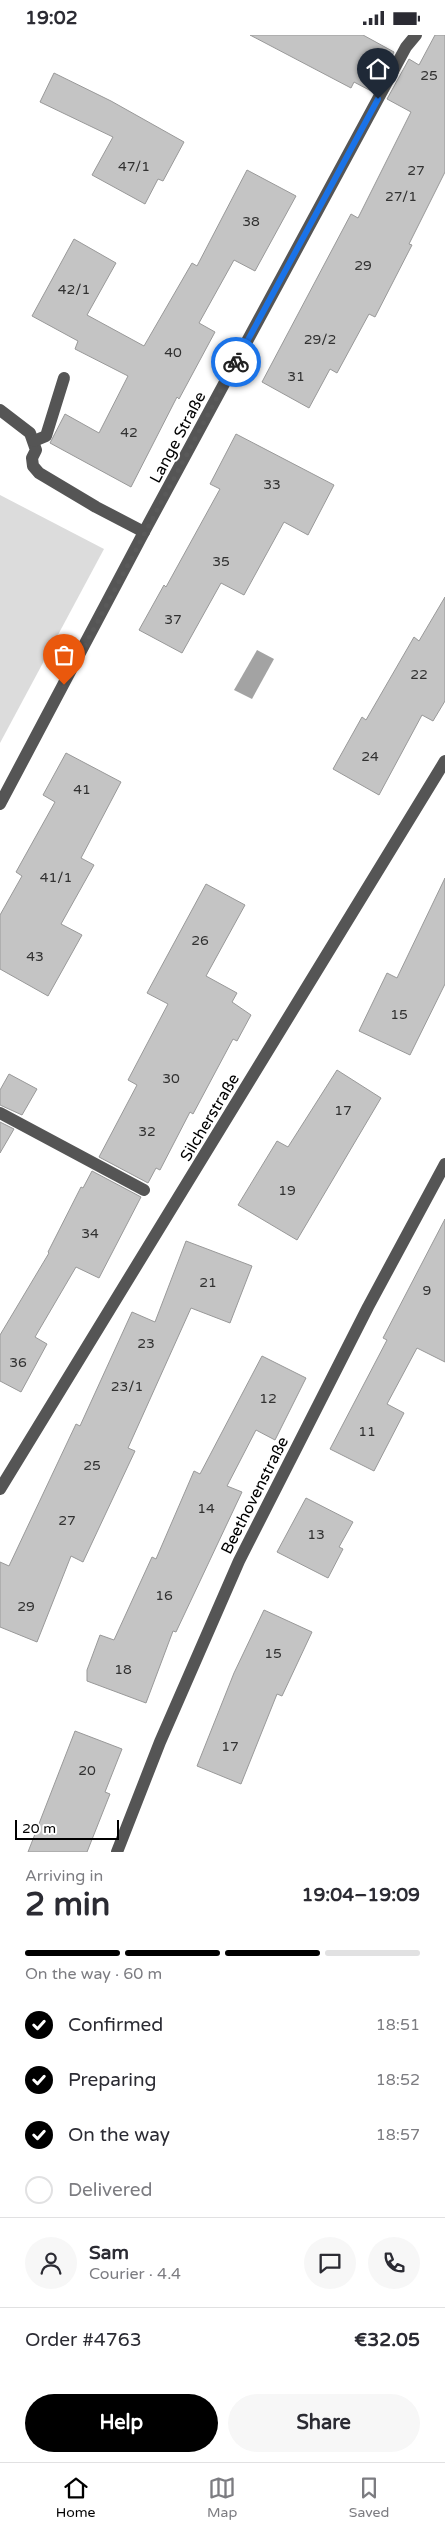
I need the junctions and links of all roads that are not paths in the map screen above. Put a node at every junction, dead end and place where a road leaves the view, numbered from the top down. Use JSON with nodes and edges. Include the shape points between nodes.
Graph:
{"nodes":[{"id":1,"x":416,"y":35,"type":"edge"},
{"id":2,"x":64,"y":378,"type":"dead end"},
{"id":3,"x":0,"y":410,"type":"edge"},
{"id":4,"x":34,"y":441,"type":"junction"},
{"id":5,"x":144,"y":532,"type":"junction"},
{"id":6,"x":445,"y":761,"type":"edge"},
{"id":7,"x":0,"y":804,"type":"edge"},
{"id":8,"x":0,"y":1113,"type":"edge"},
{"id":9,"x":445,"y":1164,"type":"edge"},
{"id":10,"x":144,"y":1190,"type":"dead end"},
{"id":11,"x":0,"y":1489,"type":"edge"},
{"id":12,"x":117,"y":1852,"type":"edge"}],
"edges":[{"from":1,"to":5,"type":"street","name":"Lange Straße","via":[[401,56]]},
{"from":2,"to":4,"type":"street","via":[[46,436]]},
{"from":3,"to":4,"type":"street","via":[[30,433]]},
{"from":4,"to":5,"type":"street","via":[[33,466],[38,473]]},
{"from":5,"to":7,"type":"street","name":"Lange Straße"},
{"from":6,"to":11,"type":"street","name":"Silcherstraße"},
{"from":8,"to":10,"type":"street"},
{"from":9,"to":12,"type":"street","name":"Beethovenstraße","via":[[239,1561],[160,1742]]}]}
